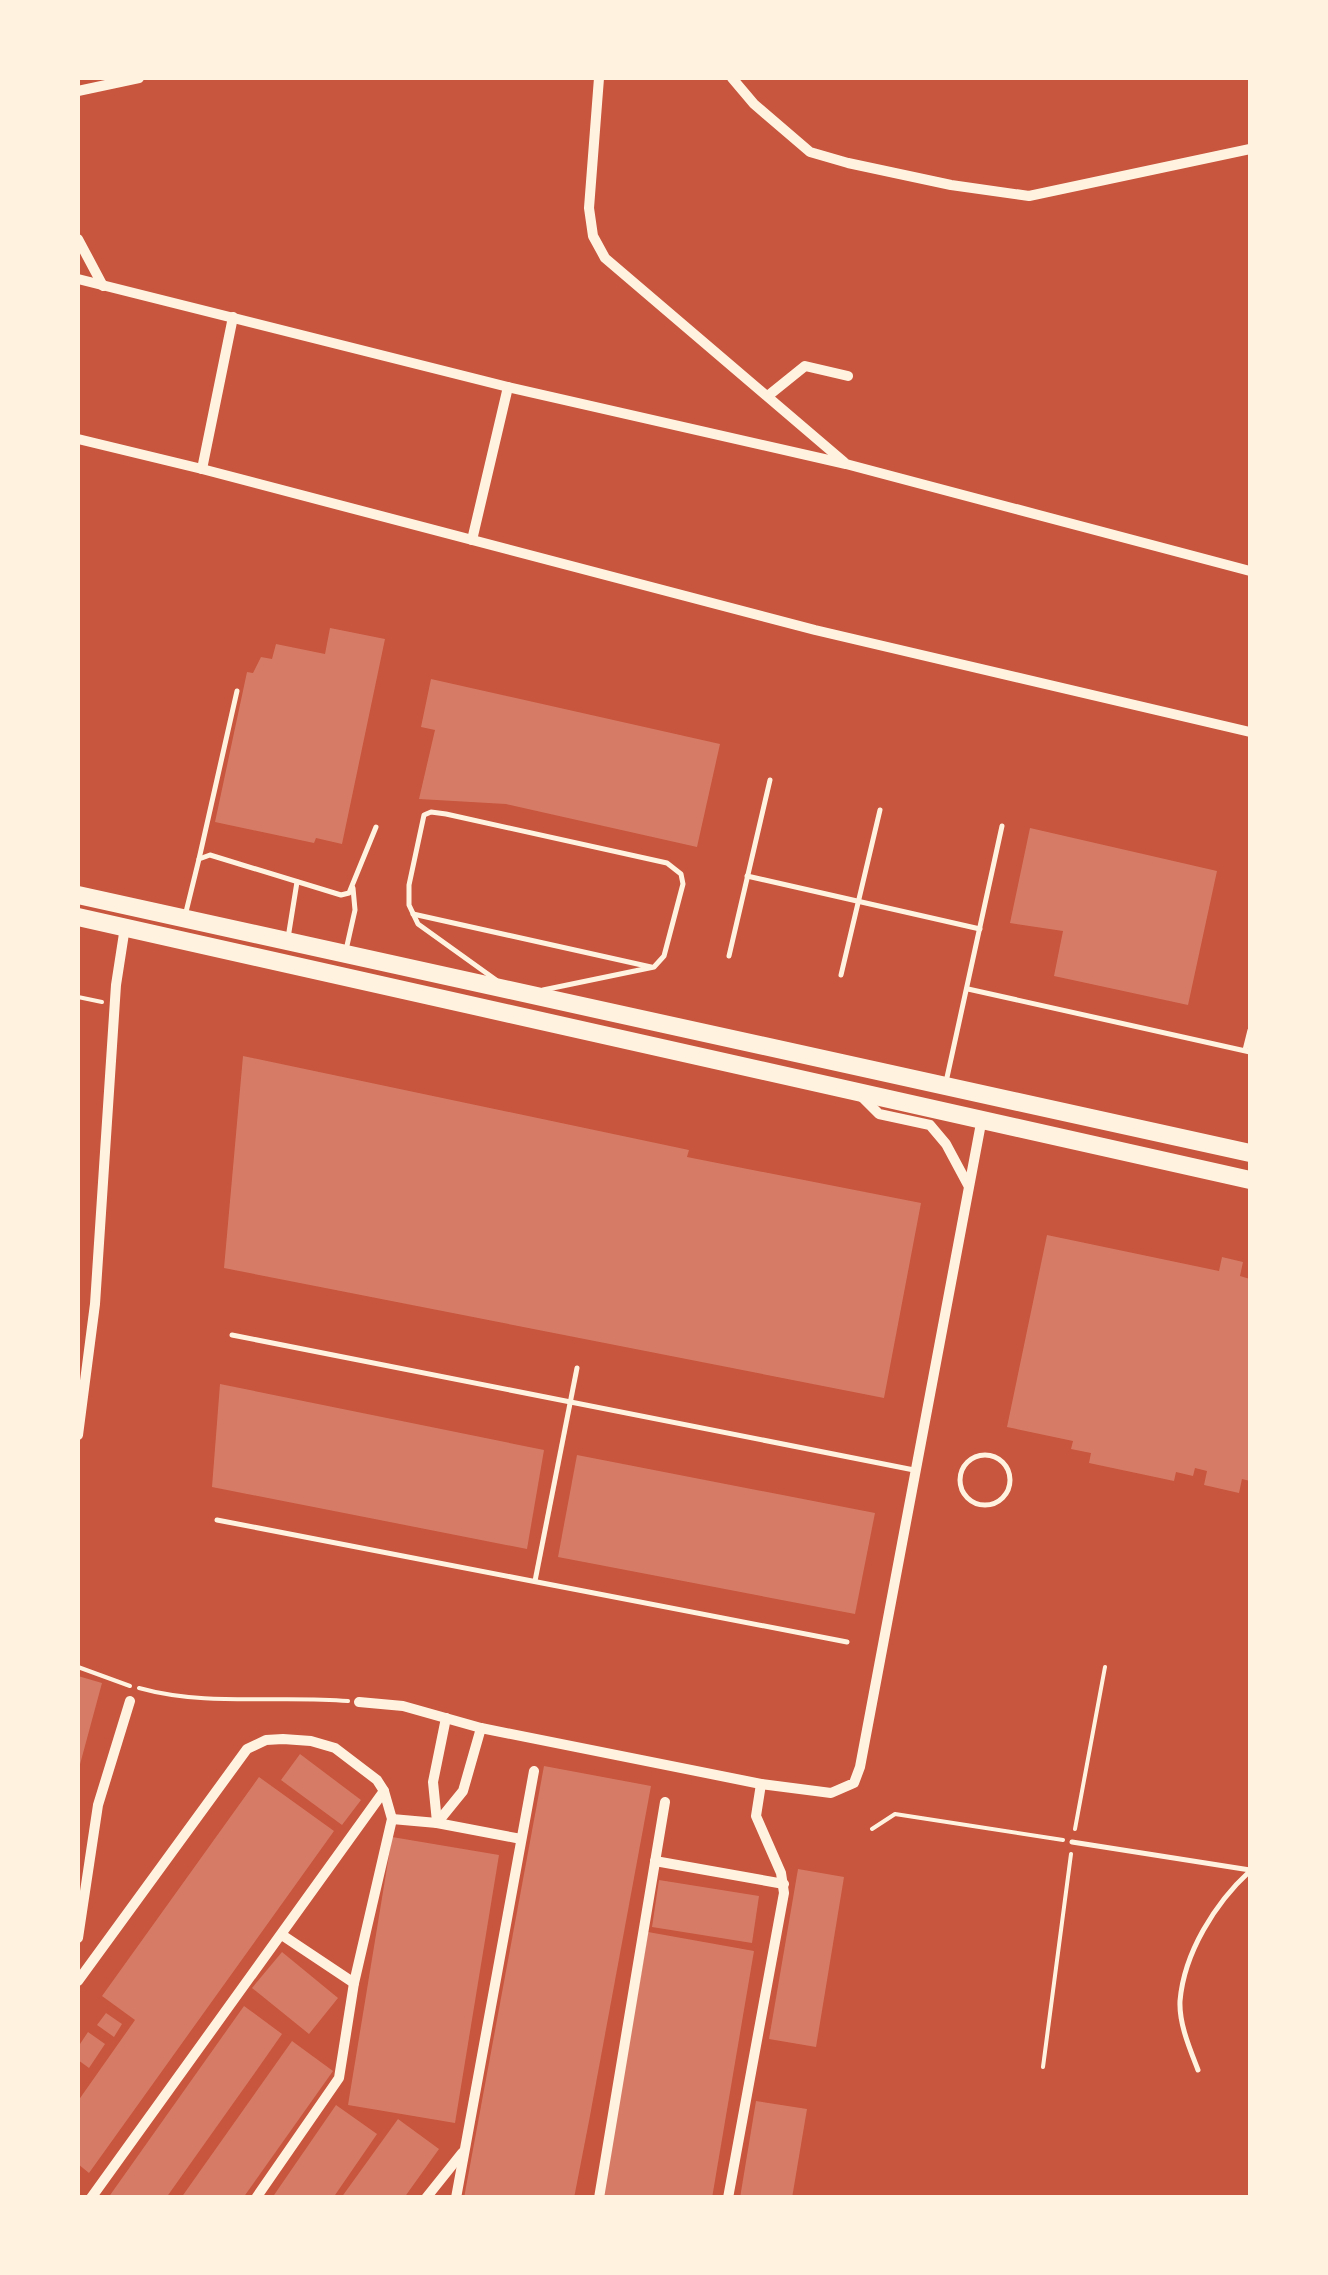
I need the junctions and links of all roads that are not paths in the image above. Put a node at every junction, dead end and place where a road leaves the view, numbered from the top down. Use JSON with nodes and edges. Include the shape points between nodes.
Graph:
{"nodes":[{"id":1,"x":139,"y":78,"type":"edge"},
{"id":2,"x":599,"y":78,"type":"edge"},
{"id":3,"x":732,"y":78,"type":"edge"},
{"id":4,"x":78,"y":91,"type":"edge"},
{"id":5,"x":1250,"y":149,"type":"edge"},
{"id":6,"x":78,"y":240,"type":"edge"},
{"id":7,"x":78,"y":280,"type":"edge"},
{"id":8,"x":102,"y":286,"type":"junction"},
{"id":9,"x":233,"y":317,"type":"junction"},
{"id":10,"x":848,"y":376,"type":"dead end"},
{"id":11,"x":508,"y":387,"type":"junction"},
{"id":12,"x":769,"y":395,"type":"junction"},
{"id":13,"x":78,"y":440,"type":"edge"},
{"id":14,"x":846,"y":464,"type":"junction"},
{"id":15,"x":202,"y":469,"type":"junction"},
{"id":16,"x":472,"y":540,"type":"junction"},
{"id":17,"x":1250,"y":570,"type":"edge"},
{"id":18,"x":237,"y":691,"type":"dead end"},
{"id":19,"x":1250,"y":732,"type":"edge"},
{"id":20,"x":770,"y":780,"type":"dead end"},
{"id":21,"x":880,"y":810,"type":"dead end"},
{"id":22,"x":1002,"y":826,"type":"dead end"},
{"id":23,"x":376,"y":828,"type":"dead end"},
{"id":24,"x":199,"y":859,"type":"junction"},
{"id":25,"x":748,"y":876,"type":"junction"},
{"id":26,"x":297,"y":882,"type":"junction"},
{"id":27,"x":353,"y":888,"type":"junction"},
{"id":28,"x":78,"y":895,"type":"edge"},
{"id":29,"x":860,"y":902,"type":"junction"},
{"id":30,"x":414,"y":914,"type":"junction"},
{"id":31,"x":78,"y":917,"type":"edge"},
{"id":32,"x":184,"y":918,"type":"junction"},
{"id":33,"x":125,"y":927,"type":"junction"},
{"id":34,"x":980,"y":929,"type":"junction"},
{"id":35,"x":287,"y":940,"type":"junction"},
{"id":36,"x":346,"y":953,"type":"junction"},
{"id":37,"x":729,"y":956,"type":"dead end"},
{"id":38,"x":654,"y":967,"type":"junction"},
{"id":39,"x":841,"y":975,"type":"dead end"},
{"id":40,"x":507,"y":988,"type":"junction"},
{"id":41,"x":968,"y":989,"type":"junction"},
{"id":42,"x":529,"y":992,"type":"junction"},
{"id":43,"x":1250,"y":1030,"type":"edge"},
{"id":44,"x":1248,"y":1051,"type":"edge"},
{"id":45,"x":945,"y":1085,"type":"junction"},
{"id":46,"x":855,"y":1089,"type":"junction"},
{"id":47,"x":982,"y":1117,"type":"junction"},
{"id":48,"x":1250,"y":1153,"type":"edge"},
{"id":49,"x":1250,"y":1180,"type":"edge"},
{"id":50,"x":968,"y":1186,"type":"junction"},
{"id":51,"x":232,"y":1335,"type":"dead end"},
{"id":52,"x":576,"y":1368,"type":"dead end"},
{"id":53,"x":570,"y":1402,"type":"junction"},
{"id":54,"x":78,"y":1435,"type":"edge"},
{"id":55,"x":914,"y":1470,"type":"junction"},
{"id":56,"x":991,"y":1504,"type":"joint"},
{"id":57,"x":216,"y":1520,"type":"dead end"},
{"id":58,"x":535,"y":1582,"type":"junction"},
{"id":59,"x":846,"y":1642,"type":"dead end"},
{"id":60,"x":130,"y":1701,"type":"dead end"},
{"id":61,"x":358,"y":1702,"type":"road end"},
{"id":62,"x":446,"y":1718,"type":"junction"},
{"id":63,"x":481,"y":1728,"type":"junction"},
{"id":64,"x":534,"y":1771,"type":"dead end"},
{"id":65,"x":762,"y":1784,"type":"junction"},
{"id":66,"x":384,"y":1791,"type":"junction"},
{"id":67,"x":665,"y":1802,"type":"dead end"},
{"id":68,"x":392,"y":1819,"type":"junction"},
{"id":69,"x":437,"y":1823,"type":"junction"},
{"id":70,"x":521,"y":1839,"type":"junction"},
{"id":71,"x":1072,"y":1842,"type":"road end"},
{"id":72,"x":655,"y":1861,"type":"junction"},
{"id":73,"x":1250,"y":1871,"type":"edge"},
{"id":74,"x":784,"y":1884,"type":"junction"},
{"id":75,"x":282,"y":1935,"type":"junction"},
{"id":76,"x":78,"y":1938,"type":"edge"},
{"id":77,"x":78,"y":1982,"type":"edge"},
{"id":78,"x":354,"y":1983,"type":"junction"},
{"id":79,"x":1198,"y":2070,"type":"dead end"},
{"id":80,"x":462,"y":2152,"type":"junction"},
{"id":81,"x":91,"y":2198,"type":"edge"},
{"id":82,"x":256,"y":2198,"type":"edge"},
{"id":83,"x":426,"y":2198,"type":"edge"},
{"id":84,"x":456,"y":2198,"type":"edge"},
{"id":85,"x":598,"y":2198,"type":"edge"},
{"id":86,"x":728,"y":2198,"type":"edge"}],
"edges":[{"from":1,"to":4,"type":"street"},
{"from":2,"to":12,"type":"street","via":[[589,208],[593,236],[605,258]]},
{"from":3,"to":5,"type":"street","via":[[810,152],[1030,196]]},
{"from":6,"to":8,"type":"street"},
{"from":7,"to":8,"type":"street"},
{"from":8,"to":9,"type":"street"},
{"from":9,"to":11,"type":"street"},
{"from":9,"to":15,"type":"street"},
{"from":10,"to":12,"type":"street","via":[[805,366]]},
{"from":11,"to":14,"type":"street"},
{"from":11,"to":16,"type":"street"},
{"from":12,"to":14,"type":"street"},
{"from":13,"to":15,"type":"street"},
{"from":14,"to":17,"type":"street"},
{"from":15,"to":16,"type":"street"},
{"from":16,"to":19,"type":"street","via":[[815,630]]},
{"from":18,"to":24,"type":"lane"},
{"from":20,"to":25,"type":"lane"},
{"from":21,"to":29,"type":"lane"},
{"from":22,"to":34,"type":"lane"},
{"from":23,"to":27,"type":"lane"},
{"from":24,"to":26,"type":"lane","via":[[210,855]]},
{"from":24,"to":32,"type":"lane"},
{"from":25,"to":29,"type":"lane"},
{"from":25,"to":37,"type":"lane"},
{"from":26,"to":27,"type":"lane","via":[[341,896]]},
{"from":26,"to":35,"type":"lane"},
{"from":27,"to":36,"type":"lane"},
{"from":28,"to":32,"type":"highway"},
{"from":29,"to":34,"type":"lane"},
{"from":29,"to":39,"type":"lane"},
{"from":30,"to":38,"type":"lane"},
{"from":30,"to":38,"type":"lane","via":[[409,886],[420,820],[431,812],[460,817],[675,868],[683,884],[664,956]]},
{"from":30,"to":40,"type":"lane","via":[[418,924]]},
{"from":31,"to":33,"type":"highway"},
{"from":32,"to":35,"type":"highway"},
{"from":33,"to":46,"type":"highway"},
{"from":33,"to":54,"type":"street","via":[[96,1304]]},
{"from":34,"to":41,"type":"lane"},
{"from":35,"to":36,"type":"highway"},
{"from":36,"to":40,"type":"highway"},
{"from":38,"to":42,"type":"lane"},
{"from":40,"to":42,"type":"highway"},
{"from":41,"to":44,"type":"lane"},
{"from":41,"to":45,"type":"lane"},
{"from":42,"to":45,"type":"highway"},
{"from":43,"to":44,"type":"lane"},
{"from":45,"to":48,"type":"highway"},
{"from":46,"to":47,"type":"highway"},
{"from":46,"to":50,"type":"street","via":[[878,1114],[930,1126]]},
{"from":47,"to":49,"type":"highway"},
{"from":47,"to":50,"type":"street"},
{"from":50,"to":55,"type":"street"},
{"from":51,"to":53,"type":"lane"},
{"from":52,"to":53,"type":"lane"},
{"from":53,"to":55,"type":"lane"},
{"from":53,"to":58,"type":"lane"},
{"from":55,"to":65,"type":"street","via":[[854,1782],[831,1793]]},
{"from":56,"to":56,"type":"lane","via":[[1009,1489],[1010,1473],[1000,1459],[984,1454],[968,1461],[961,1484],[975,1502]]},
{"from":57,"to":58,"type":"lane"},
{"from":58,"to":59,"type":"lane"},
{"from":60,"to":76,"type":"street","via":[[98,1806]]},
{"from":61,"to":62,"type":"street"},
{"from":62,"to":63,"type":"street"},
{"from":62,"to":69,"type":"street","via":[[433,1782]]},
{"from":63,"to":65,"type":"street"},
{"from":63,"to":69,"type":"street","via":[[463,1791]]},
{"from":64,"to":70,"type":"street"},
{"from":65,"to":74,"type":"street","via":[[756,1816]]},
{"from":66,"to":68,"type":"street"},
{"from":66,"to":75,"type":"street"},
{"from":66,"to":77,"type":"street","via":[[369,1771],[324,1744],[266,1740],[248,1749]]},
{"from":67,"to":72,"type":"street"},
{"from":68,"to":69,"type":"street"},
{"from":68,"to":78,"type":"street"},
{"from":69,"to":70,"type":"street"},
{"from":70,"to":80,"type":"street"},
{"from":71,"to":73,"type":"lane"},
{"from":72,"to":74,"type":"street"},
{"from":72,"to":85,"type":"street"},
{"from":73,"to":79,"type":"lane","via":[[1199,1938],[1180,2002]]},
{"from":74,"to":86,"type":"street"},
{"from":75,"to":78,"type":"street"},
{"from":75,"to":81,"type":"street"},
{"from":78,"to":82,"type":"street","via":[[339,2078]]},
{"from":80,"to":83,"type":"street"},
{"from":80,"to":84,"type":"street"}]}
